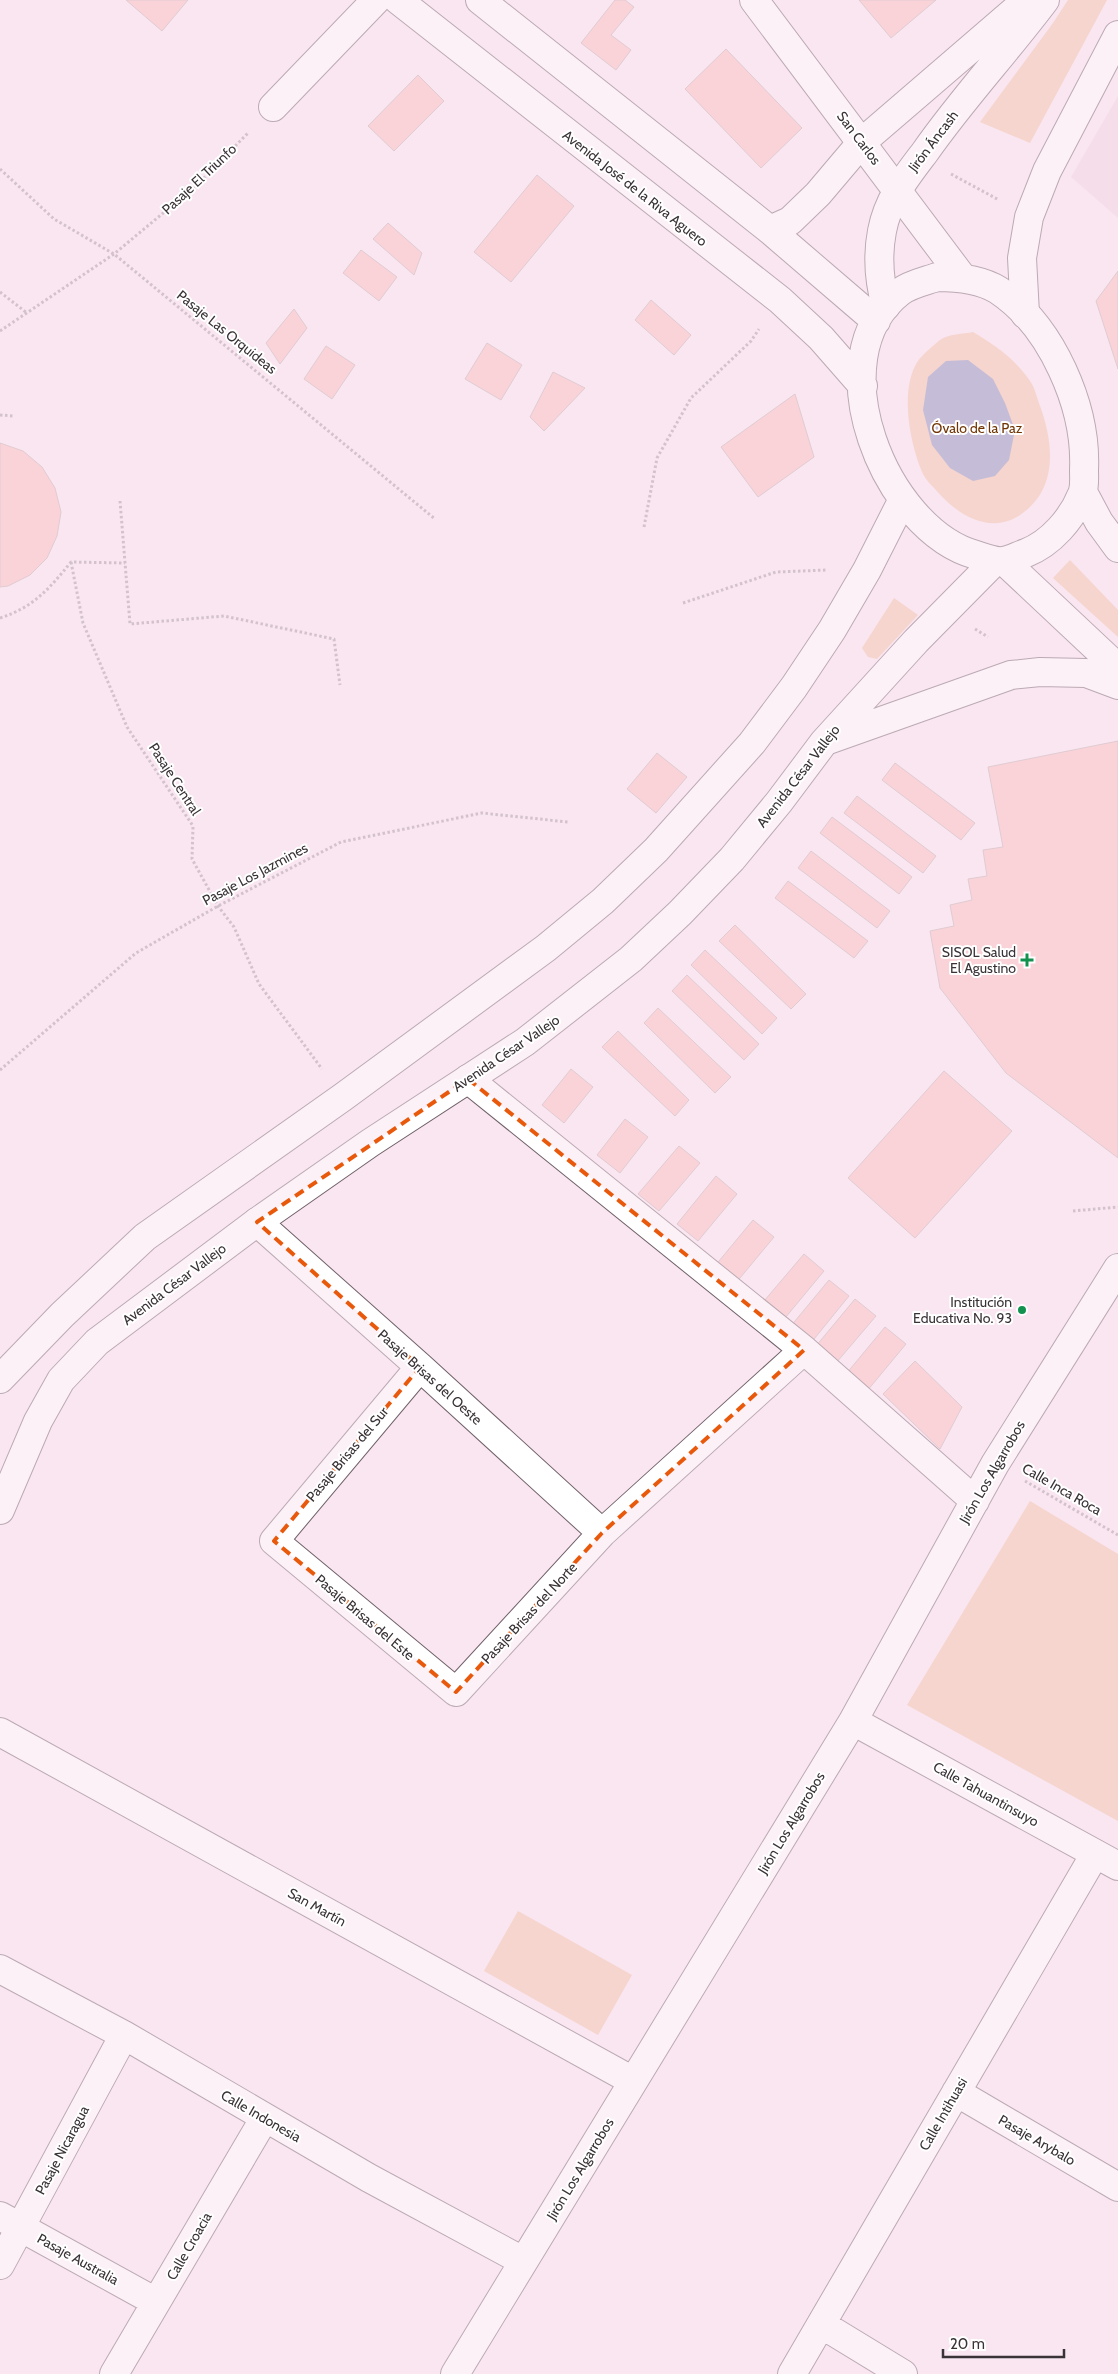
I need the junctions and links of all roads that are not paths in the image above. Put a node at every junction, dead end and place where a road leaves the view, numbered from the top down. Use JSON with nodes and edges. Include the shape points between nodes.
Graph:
{"nodes":[{"id":1,"x":376,"y":0,"type":"edge"},
{"id":2,"x":398,"y":0,"type":"edge"},
{"id":3,"x":480,"y":0,"type":"edge"},
{"id":4,"x":754,"y":0,"type":"edge"},
{"id":5,"x":1027,"y":0,"type":"edge"},
{"id":6,"x":1045,"y":0,"type":"edge"},
{"id":7,"x":1118,"y":35,"type":"edge"},
{"id":8,"x":273,"y":107,"type":"road end"},
{"id":9,"x":862,"y":142,"type":"junction"},
{"id":10,"x":897,"y":189,"type":"junction"},
{"id":11,"x":770,"y":230,"type":"junction"},
{"id":12,"x":962,"y":277,"type":"junction"},
{"id":13,"x":881,"y":313,"type":"junction"},
{"id":14,"x":1026,"y":314,"type":"junction"},
{"id":15,"x":863,"y":386,"type":"junction"},
{"id":16,"x":1083,"y":492,"type":"junction"},
{"id":17,"x":902,"y":501,"type":"junction"},
{"id":18,"x":1118,"y":548,"type":"edge"},
{"id":19,"x":999,"y":561,"type":"junction"},
{"id":20,"x":1118,"y":668,"type":"edge"},
{"id":21,"x":1118,"y":685,"type":"edge"},
{"id":22,"x":824,"y":742,"type":"junction"},
{"id":23,"x":468,"y":1079,"type":"junction"},
{"id":24,"x":257,"y":1222,"type":"junction"},
{"id":25,"x":1118,"y":1268,"type":"edge"},
{"id":26,"x":804,"y":1350,"type":"junction"},
{"id":27,"x":420,"y":1367,"type":"junction"},
{"id":28,"x":0,"y":1379,"type":"edge"},
{"id":29,"x":975,"y":1501,"type":"junction"},
{"id":30,"x":0,"y":1510,"type":"edge"},
{"id":31,"x":602,"y":1533,"type":"junction"},
{"id":32,"x":274,"y":1541,"type":"joint"},
{"id":33,"x":456,"y":1692,"type":"joint"},
{"id":34,"x":853,"y":1721,"type":"junction"},
{"id":35,"x":0,"y":1732,"type":"edge"},
{"id":36,"x":1107,"y":1860,"type":"edge"},
{"id":37,"x":0,"y":1969,"type":"edge"},
{"id":38,"x":124,"y":2035,"type":"junction"},
{"id":39,"x":633,"y":2081,"type":"junction"},
{"id":40,"x":956,"y":2092,"type":"junction"},
{"id":41,"x":264,"y":2119,"type":"junction"},
{"id":42,"x":1118,"y":2187,"type":"edge"},
{"id":43,"x":10,"y":2221,"type":"edge"},
{"id":44,"x":523,"y":2261,"type":"junction"},
{"id":45,"x":0,"y":2265,"type":"edge"},
{"id":46,"x":156,"y":2302,"type":"junction"},
{"id":47,"x":821,"y":2324,"type":"junction"},
{"id":48,"x":114,"y":2374,"type":"edge"},
{"id":49,"x":455,"y":2374,"type":"edge"},
{"id":50,"x":792,"y":2374,"type":"edge"},
{"id":51,"x":903,"y":2374,"type":"edge"}],
"edges":[{"from":1,"to":8,"type":"street"},
{"from":2,"to":15,"type":"street","name":"Avenida José de la Riva Aguero","via":[[780,300],[821,338]]},
{"from":3,"to":11,"type":"street"},
{"from":4,"to":9,"type":"street","name":"San Carlos"},
{"from":5,"to":9,"type":"street"},
{"from":6,"to":10,"type":"street","name":"Jirón Áncash","via":[[950,116]]},
{"from":7,"to":14,"type":"street","via":[[1047,171],[1029,217],[1022,258]]},
{"from":9,"to":10,"type":"street","name":"San Carlos"},
{"from":9,"to":11,"type":"street","via":[[790,222]]},
{"from":10,"to":12,"type":"street","name":"San Carlos"},
{"from":10,"to":13,"type":"street","name":"Jirón Áncash","via":[[882,230],[878,277]]},
{"from":11,"to":13,"type":"street"},
{"from":12,"to":13,"type":"street","via":[[937,277],[902,291]]},
{"from":12,"to":14,"type":"street","via":[[998,290]]},
{"from":13,"to":15,"type":"street","via":[[864,348]]},
{"from":14,"to":16,"type":"street","via":[[1048,343],[1066,377],[1078,412],[1085,454]]},
{"from":15,"to":17,"type":"street","via":[[868,425],[883,467]]},
{"from":16,"to":18,"type":"street"},
{"from":16,"to":19,"type":"street","via":[[1066,522],[1038,548]]},
{"from":17,"to":19,"type":"street","via":[[931,532],[963,553]]},
{"from":17,"to":28,"type":"street","via":[[867,570],[794,687],[752,743],[663,844],[603,901],[546,948],[145,1237]]},
{"from":19,"to":20,"type":"street"},
{"from":19,"to":22,"type":"street","name":"Avenida César Vallejo","via":[[916,641]]},
{"from":21,"to":22,"type":"street","via":[[1086,673],[1011,675]]},
{"from":22,"to":23,"type":"street","name":"Avenida César Vallejo","via":[[756,830],[680,913],[579,1002]]},
{"from":23,"to":24,"type":"street","name":"Avenida César Vallejo"},
{"from":23,"to":26,"type":"street"},
{"from":24,"to":27,"type":"street","name":"Pasaje Brisas del Oeste"},
{"from":24,"to":30,"type":"street","name":"Avenida César Vallejo","via":[[97,1342],[61,1380],[38,1421]]},
{"from":25,"to":29,"type":"street","name":"Jirón Los Algarrobos"},
{"from":26,"to":29,"type":"street"},
{"from":26,"to":31,"type":"street","name":"Pasaje Brisas del Norte"},
{"from":27,"to":31,"type":"street","name":"Pasaje Brisas del Oeste"},
{"from":27,"to":32,"type":"street","name":"Pasaje Brisas del Sur"},
{"from":29,"to":34,"type":"street","name":"Jirón Los Algarrobos"},
{"from":31,"to":33,"type":"street","name":"Pasaje Brisas del Norte"},
{"from":32,"to":33,"type":"street","name":"Pasaje Brisas del Este"},
{"from":34,"to":36,"type":"street","name":"Calle Tahuantinsuyo"},
{"from":34,"to":39,"type":"street","name":"Jirón Los Algarrobos"},
{"from":35,"to":39,"type":"street","name":"San Martín"},
{"from":36,"to":40,"type":"street","name":"Calle Intihuasi"},
{"from":37,"to":38,"type":"street","name":"Calle Indonesia"},
{"from":38,"to":41,"type":"street","name":"Calle Indonesia"},
{"from":38,"to":43,"type":"street","name":"Pasaje Nicaragua"},
{"from":39,"to":44,"type":"street","name":"Jirón Los Algarrobos"},
{"from":40,"to":42,"type":"street","name":"Pasaje Arybalo"},
{"from":40,"to":47,"type":"street","name":"Calle Intihuasi"},
{"from":41,"to":44,"type":"street","name":"Calle Indonesia"},
{"from":41,"to":46,"type":"street","name":"Calle Croacia"},
{"from":43,"to":45,"type":"street","name":"Pasaje Nicaragua"},
{"from":43,"to":46,"type":"street","name":"Pasaje Australia"},
{"from":44,"to":49,"type":"street","name":"Jirón Los Algarrobos"},
{"from":46,"to":48,"type":"street","name":"Calle Croacia"},
{"from":47,"to":50,"type":"street","name":"Calle Intihuasi"},
{"from":47,"to":51,"type":"street"}]}
